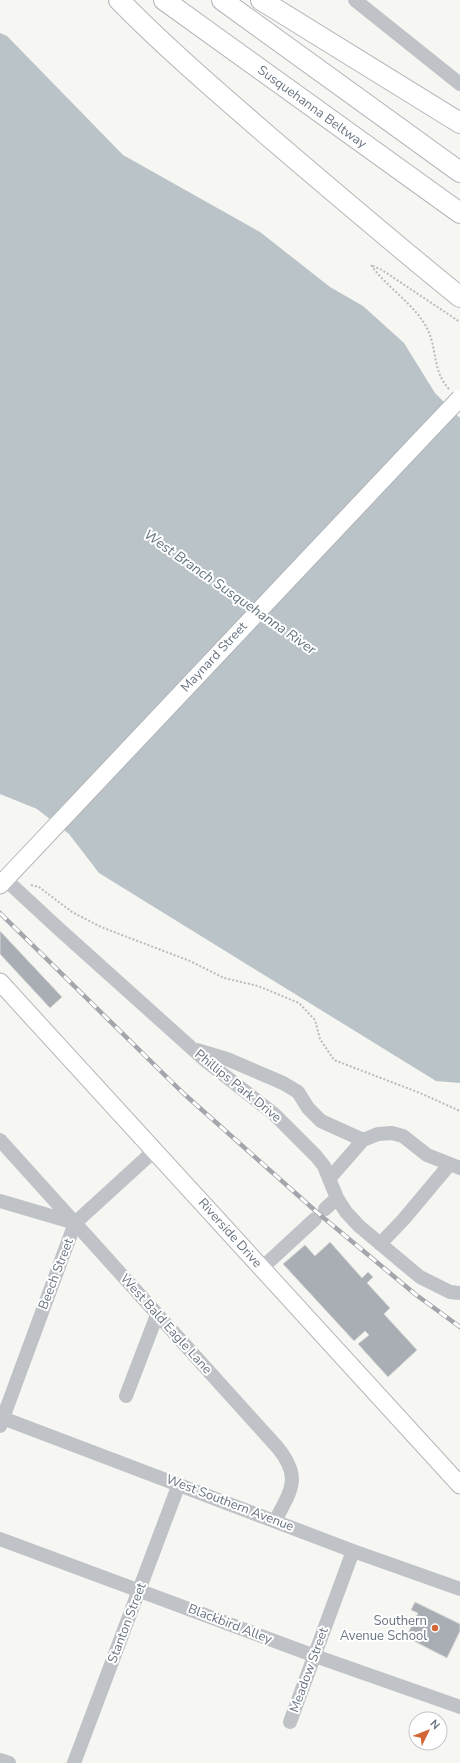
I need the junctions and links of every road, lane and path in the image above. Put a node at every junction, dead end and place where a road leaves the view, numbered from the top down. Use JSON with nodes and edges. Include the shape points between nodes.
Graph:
{"nodes":[{"id":1,"x":120,"y":0,"type":"edge"},
{"id":2,"x":164,"y":0,"type":"edge"},
{"id":3,"x":222,"y":0,"type":"edge"},
{"id":4,"x":261,"y":0,"type":"edge"},
{"id":5,"x":355,"y":0,"type":"edge"},
{"id":6,"x":460,"y":84,"type":"edge"},
{"id":7,"x":460,"y":123,"type":"edge"},
{"id":8,"x":460,"y":172,"type":"edge"},
{"id":9,"x":460,"y":213,"type":"edge"},
{"id":10,"x":460,"y":297,"type":"edge"},
{"id":11,"x":460,"y":322,"type":"edge"},
{"id":12,"x":457,"y":396,"type":"edge"},
{"id":13,"x":3,"y":882,"type":"edge"},
{"id":14,"x":39,"y":887,"type":"dead end"},
{"id":15,"x":0,"y":982,"type":"edge"},
{"id":16,"x":192,"y":1049,"type":"junction"},
{"id":17,"x":460,"y":1111,"type":"edge"},
{"id":18,"x":0,"y":1140,"type":"edge"},
{"id":19,"x":363,"y":1140,"type":"junction"},
{"id":20,"x":154,"y":1150,"type":"junction"},
{"id":21,"x":455,"y":1166,"type":"edge"},
{"id":22,"x":329,"y":1179,"type":"junction"},
{"id":23,"x":337,"y":1198,"type":"junction"},
{"id":24,"x":0,"y":1201,"type":"edge"},
{"id":25,"x":75,"y":1223,"type":"junction"},
{"id":26,"x":380,"y":1244,"type":"junction"},
{"id":27,"x":262,"y":1268,"type":"junction"},
{"id":28,"x":460,"y":1293,"type":"edge"},
{"id":29,"x":157,"y":1315,"type":"junction"},
{"id":30,"x":126,"y":1396,"type":"dead end"},
{"id":31,"x":1,"y":1421,"type":"edge"},
{"id":32,"x":179,"y":1484,"type":"junction"},
{"id":33,"x":460,"y":1485,"type":"edge"},
{"id":34,"x":275,"y":1521,"type":"junction"},
{"id":35,"x":0,"y":1539,"type":"edge"},
{"id":36,"x":353,"y":1551,"type":"junction"},
{"id":37,"x":460,"y":1589,"type":"edge"},
{"id":38,"x":139,"y":1590,"type":"junction"},
{"id":39,"x":315,"y":1656,"type":"junction"},
{"id":40,"x":460,"y":1707,"type":"edge"},
{"id":41,"x":290,"y":1722,"type":"dead end"},
{"id":42,"x":0,"y":1760,"type":"edge"},
{"id":43,"x":10,"y":1763,"type":"edge"},
{"id":44,"x":74,"y":1763,"type":"edge"}],
"edges":[{"from":1,"to":10,"type":"highway","via":[[222,96]]},
{"from":2,"to":9,"type":"highway","name":"Susquehanna Beltway"},
{"from":3,"to":8,"type":"highway"},
{"from":4,"to":7,"type":"highway"},
{"from":5,"to":6,"type":"street"},
{"from":11,"to":12,"type":"path","via":[[371,265],[383,281],[424,322],[431,338],[440,378]]},
{"from":12,"to":13,"type":"main road","name":"Maynard Street","bridge":true},
{"from":13,"to":16,"type":"street","name":"Phillips Park Drive"},
{"from":14,"to":17,"type":"path","via":[[72,912],[101,927],[190,961],[224,978],[258,986],[298,1003],[315,1020],[320,1039],[334,1060]]},
{"from":15,"to":20,"type":"main road","name":"Riverside Drive"},
{"from":16,"to":19,"type":"street","via":[[227,1059],[283,1083],[298,1092],[308,1108],[321,1121]]},
{"from":16,"to":22,"type":"street","name":"Phillips Park Drive","via":[[274,1114],[316,1156],[324,1166]]},
{"from":18,"to":25,"type":"street","name":"West Bald Eagle Lane"},
{"from":19,"to":21,"type":"street","via":[[378,1134],[392,1133],[403,1136],[427,1155]]},
{"from":19,"to":22,"type":"street"},
{"from":20,"to":25,"type":"street","name":"Beech Street"},
{"from":20,"to":27,"type":"main road","name":"Riverside Drive"},
{"from":21,"to":26,"type":"street"},
{"from":22,"to":23,"type":"street","name":"Phillips Park Drive"},
{"from":23,"to":26,"type":"street","name":"Phillips Park Drive","via":[[346,1212]]},
{"from":23,"to":27,"type":"street"},
{"from":24,"to":25,"type":"street"},
{"from":25,"to":29,"type":"street","name":"West Bald Eagle Lane"},
{"from":25,"to":31,"type":"street","name":"Beech Street"},
{"from":26,"to":28,"type":"street","name":"Phillips Park Drive","via":[[425,1280],[450,1292]]},
{"from":27,"to":33,"type":"main road","name":"Riverside Drive"},
{"from":29,"to":30,"type":"street"},
{"from":29,"to":34,"type":"street","name":"West Bald Eagle Lane","via":[[288,1460],[292,1470],[292,1481],[288,1496]]},
{"from":31,"to":32,"type":"street","name":"West Southern Avenue"},
{"from":32,"to":34,"type":"street","name":"West Southern Avenue"},
{"from":32,"to":38,"type":"street","name":"Stanton Street"},
{"from":34,"to":36,"type":"street","name":"West Southern Avenue"},
{"from":35,"to":38,"type":"street","name":"Blackbird Alley"},
{"from":36,"to":37,"type":"street","name":"West Southern Avenue"},
{"from":36,"to":39,"type":"street","name":"Meadow Street"},
{"from":38,"to":39,"type":"street","name":"Blackbird Alley"},
{"from":38,"to":44,"type":"street","name":"Stanton Street"},
{"from":39,"to":40,"type":"street","name":"Blackbird Alley"},
{"from":39,"to":41,"type":"street","name":"Meadow Street"},
{"from":42,"to":43,"type":"street"}]}
